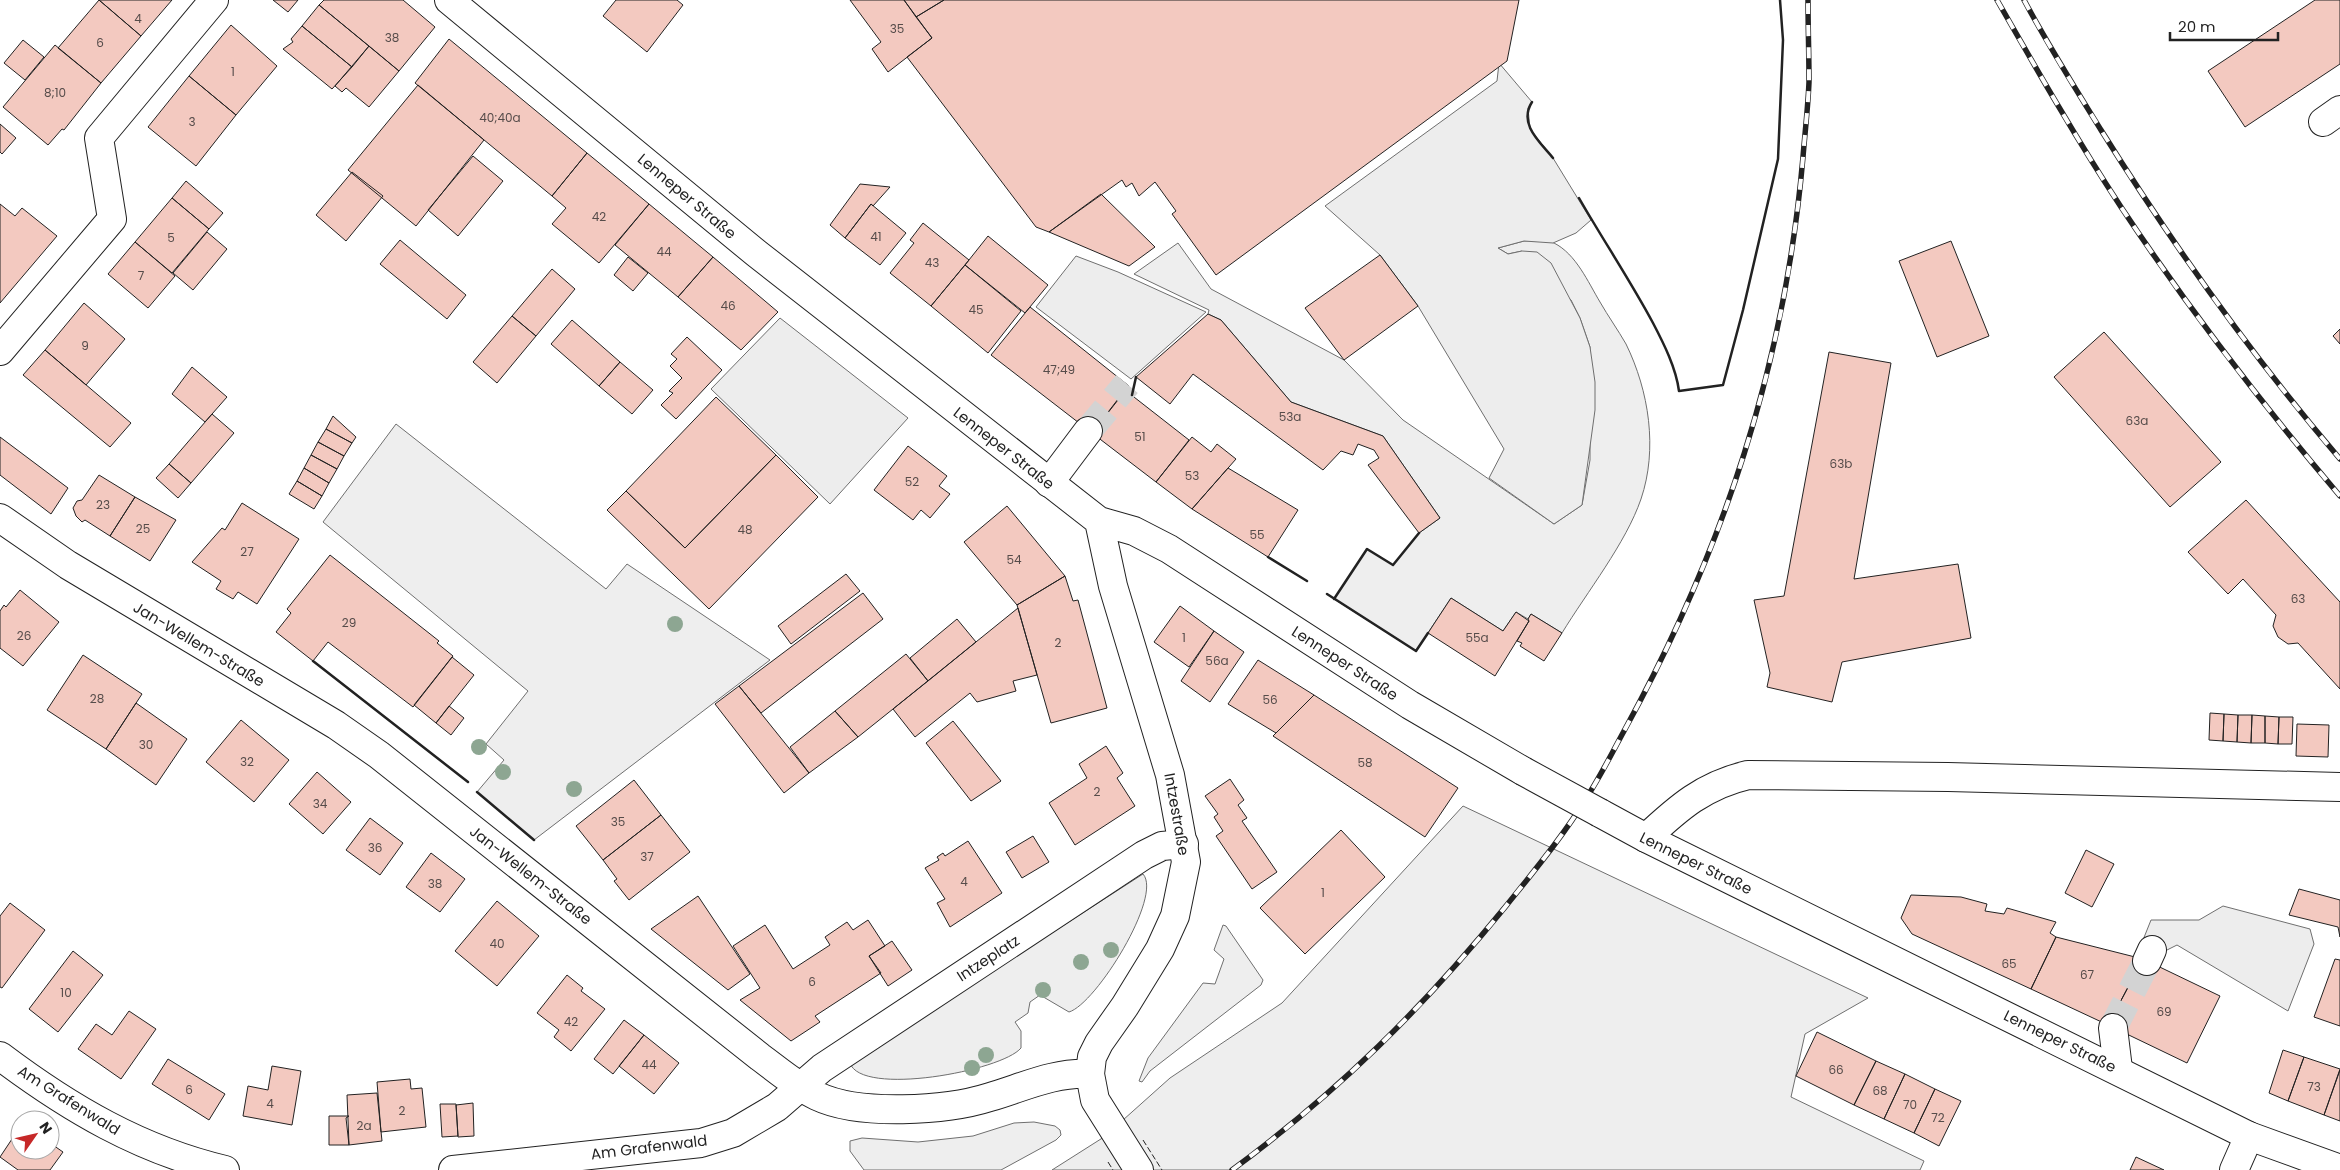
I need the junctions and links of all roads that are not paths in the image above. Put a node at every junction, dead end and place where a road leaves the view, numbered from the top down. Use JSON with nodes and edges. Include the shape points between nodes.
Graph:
{"nodes":[{"id":1,"x":214,"y":0,"type":"edge"},
{"id":2,"x":449,"y":0,"type":"edge"},
{"id":3,"x":0,"y":351,"type":"edge"},
{"id":4,"x":1088,"y":431,"type":"tunnel mouth"},
{"id":5,"x":1048,"y":483,"type":"junction"},
{"id":6,"x":0,"y":518,"type":"edge"},
{"id":7,"x":1099,"y":521,"type":"junction"},
{"id":8,"x":2340,"y":787,"type":"edge"},
{"id":9,"x":1646,"y":838,"type":"junction"},
{"id":10,"x":1184,"y":844,"type":"junction"},
{"id":11,"x":2113,"y":1028,"type":"tunnel mouth"},
{"id":12,"x":0,"y":1056,"type":"edge"},
{"id":13,"x":2118,"y":1069,"type":"junction"},
{"id":14,"x":1090,"y":1074,"type":"junction"},
{"id":15,"x":800,"y":1087,"type":"junction"},
{"id":16,"x":2249,"y":1136,"type":"junction"},
{"id":17,"x":1132,"y":1160,"type":"edge"},
{"id":18,"x":2340,"y":1168,"type":"edge"},
{"id":19,"x":225,"y":1170,"type":"edge"},
{"id":20,"x":454,"y":1170,"type":"edge"},
{"id":21,"x":2234,"y":1170,"type":"edge"}],
"edges":[{"from":1,"to":3,"type":"main road","via":[[99,138],[112,219]]},
{"from":2,"to":5,"type":"main road","name":"Lenneper Straße","via":[[756,253]]},
{"from":4,"to":5,"type":"main road"},
{"from":5,"to":7,"type":"main road","name":"Lenneper Straße"},
{"from":6,"to":15,"type":"main road","name":"Jan-Wellem-Straße","via":[[68,565],[336,725],[379,755]]},
{"from":7,"to":9,"type":"main road","name":"Lenneper Straße","bridge":true,"via":[[1134,531],[1169,548],[1410,706]]},
{"from":7,"to":10,"type":"main road","name":"Intzestraße","via":[[1113,586],[1170,774]]},
{"from":8,"to":9,"type":"main road","via":[[1748,775],[1701,792],[1673,812]]},
{"from":9,"to":13,"type":"main road","name":"Lenneper Straße"},
{"from":10,"to":14,"type":"main road","name":"Intzestraße","via":[[1186,862],[1174,916],[1155,957],[1099,1043],[1092,1057]]},
{"from":10,"to":15,"type":"main road","name":"Intzeplatz","via":[[1162,846],[1144,855],[822,1068]]},
{"from":11,"to":13,"type":"main road"},
{"from":12,"to":19,"type":"main road","name":"Am Grafenwald","via":[[30,1079],[110,1129],[186,1161]]},
{"from":13,"to":16,"type":"main road","name":"Lenneper Straße"},
{"from":14,"to":15,"type":"main road","name":"Jan-Wellem-Straße","via":[[1062,1074],[989,1098],[913,1109],[885,1109],[836,1102]]},
{"from":14,"to":17,"type":"main road","name":"Intzestraße","via":[[1095,1100]]},
{"from":15,"to":20,"type":"main road","name":"Am Grafenwald","via":[[777,1107],[733,1133],[701,1143]]},
{"from":16,"to":18,"type":"main road","name":"Lenneper Straße"},
{"from":16,"to":21,"type":"main road"}]}
